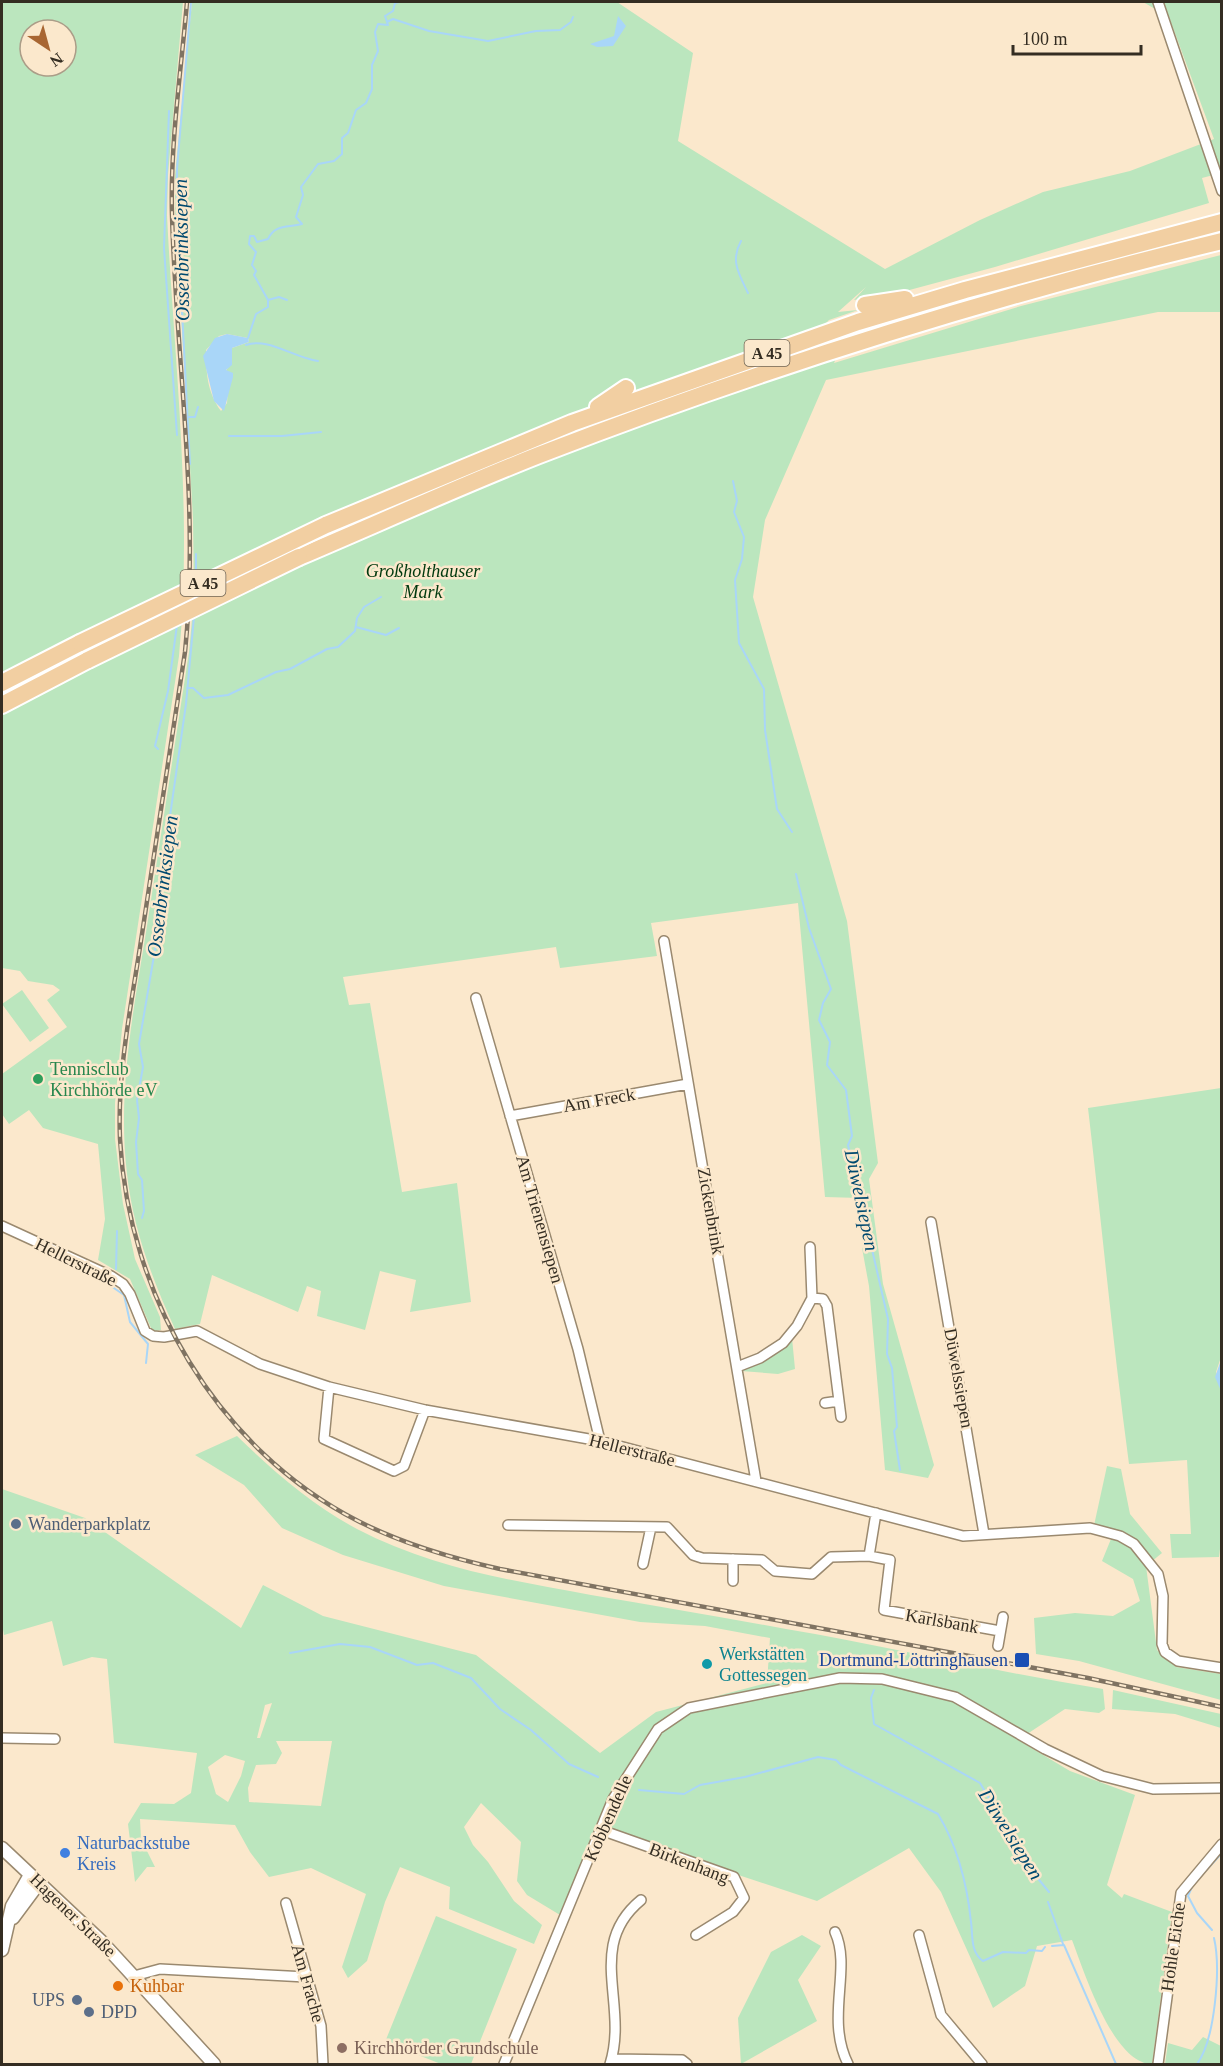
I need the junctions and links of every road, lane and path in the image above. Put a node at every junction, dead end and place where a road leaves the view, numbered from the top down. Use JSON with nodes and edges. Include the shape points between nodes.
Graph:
{"nodes":[{"id":1,"x":1158,"y":2,"type":"edge"},
{"id":2,"x":1221,"y":191,"type":"edge"},
{"id":3,"x":1221,"y":222,"type":"edge"},
{"id":4,"x":1221,"y":241,"type":"edge"},
{"id":5,"x":965,"y":290,"type":"junction"},
{"id":6,"x":866,"y":305,"type":"dead end"},
{"id":7,"x":898,"y":331,"type":"junction"},
{"id":8,"x":843,"y":357,"type":"dead end"},
{"id":9,"x":626,"y":388,"type":"dead end"},
{"id":10,"x":572,"y":423,"type":"junction"},
{"id":11,"x":575,"y":452,"type":"dead end"},
{"id":12,"x":536,"y":456,"type":"junction"},
{"id":13,"x":2,"y":683,"type":"edge"},
{"id":14,"x":2,"y":705,"type":"edge"},
{"id":15,"x":664,"y":941,"type":"dead end"},
{"id":16,"x":476,"y":998,"type":"dead end"},
{"id":17,"x":688,"y":1084,"type":"junction"},
{"id":18,"x":510,"y":1116,"type":"junction"},
{"id":19,"x":931,"y":1222,"type":"dead end"},
{"id":20,"x":2,"y":1226,"type":"edge"},
{"id":21,"x":810,"y":1247,"type":"dead end"},
{"id":22,"x":812,"y":1298,"type":"junction"},
{"id":23,"x":736,"y":1367,"type":"junction"},
{"id":24,"x":329,"y":1387,"type":"junction"},
{"id":25,"x":839,"y":1401,"type":"junction"},
{"id":26,"x":825,"y":1403,"type":"dead end"},
{"id":27,"x":425,"y":1410,"type":"junction"},
{"id":28,"x":841,"y":1417,"type":"dead end"},
{"id":29,"x":600,"y":1441,"type":"junction"},
{"id":30,"x":756,"y":1481,"type":"junction"},
{"id":31,"x":876,"y":1513,"type":"junction"},
{"id":32,"x":507,"y":1525,"type":"dead end"},
{"id":33,"x":651,"y":1527,"type":"junction"},
{"id":34,"x":984,"y":1534,"type":"junction"},
{"id":35,"x":869,"y":1556,"type":"junction"},
{"id":36,"x":733,"y":1559,"type":"junction"},
{"id":37,"x":643,"y":1564,"type":"dead end"},
{"id":38,"x":733,"y":1581,"type":"dead end"},
{"id":39,"x":1003,"y":1617,"type":"dead end"},
{"id":40,"x":1000,"y":1631,"type":"junction"},
{"id":41,"x":998,"y":1646,"type":"dead end"},
{"id":42,"x":1221,"y":1668,"type":"edge"},
{"id":43,"x":2,"y":1738,"type":"edge"},
{"id":44,"x":55,"y":1738,"type":"dead end"},
{"id":45,"x":1221,"y":1788,"type":"edge"},
{"id":46,"x":601,"y":1830,"type":"junction"},
{"id":47,"x":1221,"y":1844,"type":"edge"},
{"id":48,"x":2,"y":1848,"type":"edge"},
{"id":49,"x":35,"y":1879,"type":"junction"},
{"id":50,"x":641,"y":1900,"type":"dead end"},
{"id":51,"x":286,"y":1903,"type":"dead end"},
{"id":52,"x":835,"y":1932,"type":"dead end"},
{"id":53,"x":696,"y":1935,"type":"dead end"},
{"id":54,"x":919,"y":1935,"type":"dead end"},
{"id":55,"x":2,"y":1950,"type":"edge"},
{"id":56,"x":134,"y":1976,"type":"junction"},
{"id":57,"x":306,"y":1977,"type":"junction"},
{"id":58,"x":611,"y":2061,"type":"edge"},
{"id":59,"x":214,"y":2064,"type":"edge"},
{"id":60,"x":323,"y":2064,"type":"edge"},
{"id":61,"x":504,"y":2064,"type":"edge"},
{"id":62,"x":687,"y":2064,"type":"edge"},
{"id":63,"x":848,"y":2064,"type":"edge"},
{"id":64,"x":982,"y":2064,"type":"edge"},
{"id":65,"x":1158,"y":2064,"type":"edge"}],
"edges":[{"from":1,"to":2,"type":"street"},
{"from":3,"to":5,"type":"highway","number":"A 45"},
{"from":4,"to":7,"type":"highway","number":"A 45"},
{"from":5,"to":6,"type":"highway"},
{"from":5,"to":10,"type":"highway","number":"A 45","via":[[802,341]]},
{"from":7,"to":8,"type":"highway"},
{"from":7,"to":12,"type":"highway","number":"A 45","via":[[699,396]]},
{"from":9,"to":10,"type":"highway"},
{"from":10,"to":13,"type":"highway","number":"A 45","bridge":true,"via":[[326,525]]},
{"from":11,"to":12,"type":"highway"},
{"from":12,"to":14,"type":"highway","number":"A 45","bridge":true,"via":[[195,606]]},
{"from":15,"to":17,"type":"street","name":"Zickenbrink"},
{"from":16,"to":18,"type":"street","name":"Am Trienensiepen"},
{"from":17,"to":18,"type":"street","name":"Am Freck"},
{"from":17,"to":23,"type":"street","name":"Zickenbrink"},
{"from":18,"to":29,"type":"street","name":"Am Trienensiepen","via":[[578,1349]]},
{"from":19,"to":34,"type":"street","name":"Düwelssiepen"},
{"from":20,"to":24,"type":"street","name":"Hellerstraße","via":[[123,1284],[145,1331],[153,1336],[164,1338],[197,1331],[260,1364]]},
{"from":21,"to":22,"type":"street"},
{"from":22,"to":23,"type":"street","via":[[783,1343]]},
{"from":22,"to":25,"type":"street","via":[[823,1299],[827,1306]]},
{"from":23,"to":30,"type":"street","name":"Zickenbrink"},
{"from":24,"to":27,"type":"street","name":"Hellerstraße"},
{"from":24,"to":27,"type":"street","via":[[324,1439],[394,1471],[404,1466]]},
{"from":25,"to":26,"type":"street"},
{"from":25,"to":28,"type":"street"},
{"from":27,"to":29,"type":"street","name":"Hellerstraße"},
{"from":29,"to":30,"type":"street","name":"Hellerstraße"},
{"from":30,"to":31,"type":"street","name":"Hellerstraße"},
{"from":31,"to":34,"type":"street","name":"Hellerstraße","via":[[963,1536]]},
{"from":31,"to":35,"type":"street"},
{"from":32,"to":33,"type":"street"},
{"from":33,"to":36,"type":"street","via":[[667,1527],[693,1555]]},
{"from":33,"to":37,"type":"street"},
{"from":34,"to":42,"type":"street","name":"Hellerstraße","via":[[1090,1528],[1128,1540],[1158,1574],[1163,1596],[1165,1652],[1178,1661]]},
{"from":35,"to":36,"type":"street","via":[[831,1557],[812,1574],[776,1571],[762,1560]]},
{"from":35,"to":40,"type":"street","name":"Karlsbank","via":[[890,1560],[884,1610]]},
{"from":36,"to":38,"type":"street"},
{"from":39,"to":40,"type":"street","name":"Karlsbank"},
{"from":40,"to":41,"type":"street","name":"Karlsbank"},
{"from":43,"to":44,"type":"street"},
{"from":45,"to":46,"type":"street","name":"Kobbendelle","via":[[1153,1789],[1125,1783],[1045,1749],[955,1697],[882,1678],[840,1678],[702,1704],[679,1713],[648,1741],[612,1799]]},
{"from":46,"to":53,"type":"street","name":"Birkenhang","via":[[734,1877],[744,1898],[733,1912]]},
{"from":46,"to":61,"type":"street","name":"Kobbendelle"},
{"from":47,"to":65,"type":"street","name":"Hohle Eiche","via":[[1180,1893]]},
{"from":48,"to":49,"type":"main road","name":"Hagener Straße"},
{"from":49,"to":55,"type":"main road","via":[[16,1897]]},
{"from":49,"to":56,"type":"main road","name":"Hagener Straße"},
{"from":50,"to":58,"type":"street","via":[[621,1921],[610,1952],[617,2025]]},
{"from":51,"to":57,"type":"street","name":"Am Frache"},
{"from":52,"to":63,"type":"street","via":[[841,1944],[839,2047]]},
{"from":54,"to":64,"type":"street","via":[[941,2014]]},
{"from":56,"to":57,"type":"street","via":[[160,1970]]},
{"from":56,"to":59,"type":"main road","name":"Hagener Straße"},
{"from":57,"to":60,"type":"street","name":"Am Frache","via":[[321,2026]]},
{"from":58,"to":62,"type":"street","via":[[682,2060]]}]}
